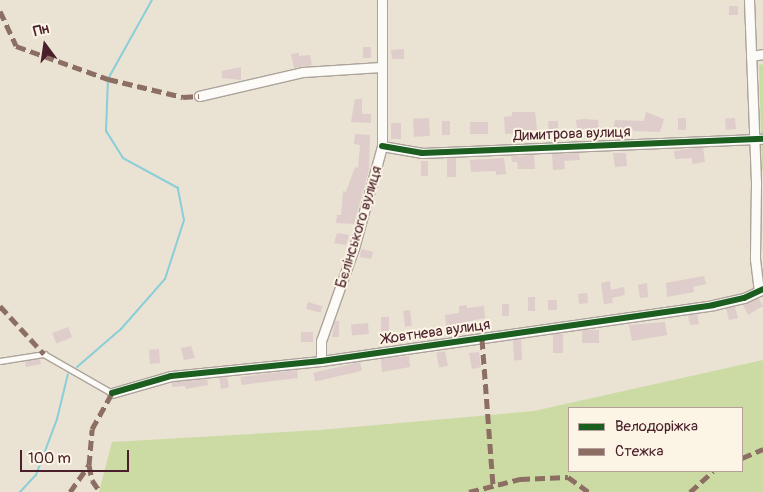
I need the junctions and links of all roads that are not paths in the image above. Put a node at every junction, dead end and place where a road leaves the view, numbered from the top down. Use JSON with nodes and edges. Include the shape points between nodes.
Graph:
{"nodes":[{"id":1,"x":382,"y":0,"type":"edge"},
{"id":2,"x":749,"y":0,"type":"edge"},
{"id":3,"x":763,"y":54,"type":"edge"},
{"id":4,"x":751,"y":56,"type":"junction"},
{"id":5,"x":381,"y":67,"type":"junction"},
{"id":6,"x":199,"y":96,"type":"dead end"},
{"id":7,"x":759,"y":140,"type":"edge"},
{"id":8,"x":382,"y":146,"type":"junction"},
{"id":9,"x":761,"y":290,"type":"edge"},
{"id":10,"x":0,"y":360,"type":"edge"},
{"id":11,"x":321,"y":361,"type":"junction"},
{"id":12,"x":112,"y":393,"type":"joint"}],
"edges":[{"from":1,"to":5,"type":"street","name":"Бєлінського вулиця"},
{"from":2,"to":4,"type":"street"},
{"from":3,"to":4,"type":"street"},
{"from":4,"to":7,"type":"street"},
{"from":5,"to":6,"type":"street","via":[[303,72]]},
{"from":5,"to":8,"type":"street","name":"Бєлінського вулиця"},
{"from":7,"to":8,"type":"street","name":"Димитрова вулиця","via":[[422,153]]},
{"from":7,"to":9,"type":"street","via":[[755,259]]},
{"from":8,"to":11,"type":"street","name":"Бєлінського вулиця","via":[[354,248],[321,341]]},
{"from":9,"to":11,"type":"street","name":"Жовтнева вулиця","via":[[712,305]]},
{"from":10,"to":12,"type":"lane","via":[[44,354]]},
{"from":11,"to":12,"type":"street","name":"Жовтнева вулиця","via":[[171,376]]}]}
